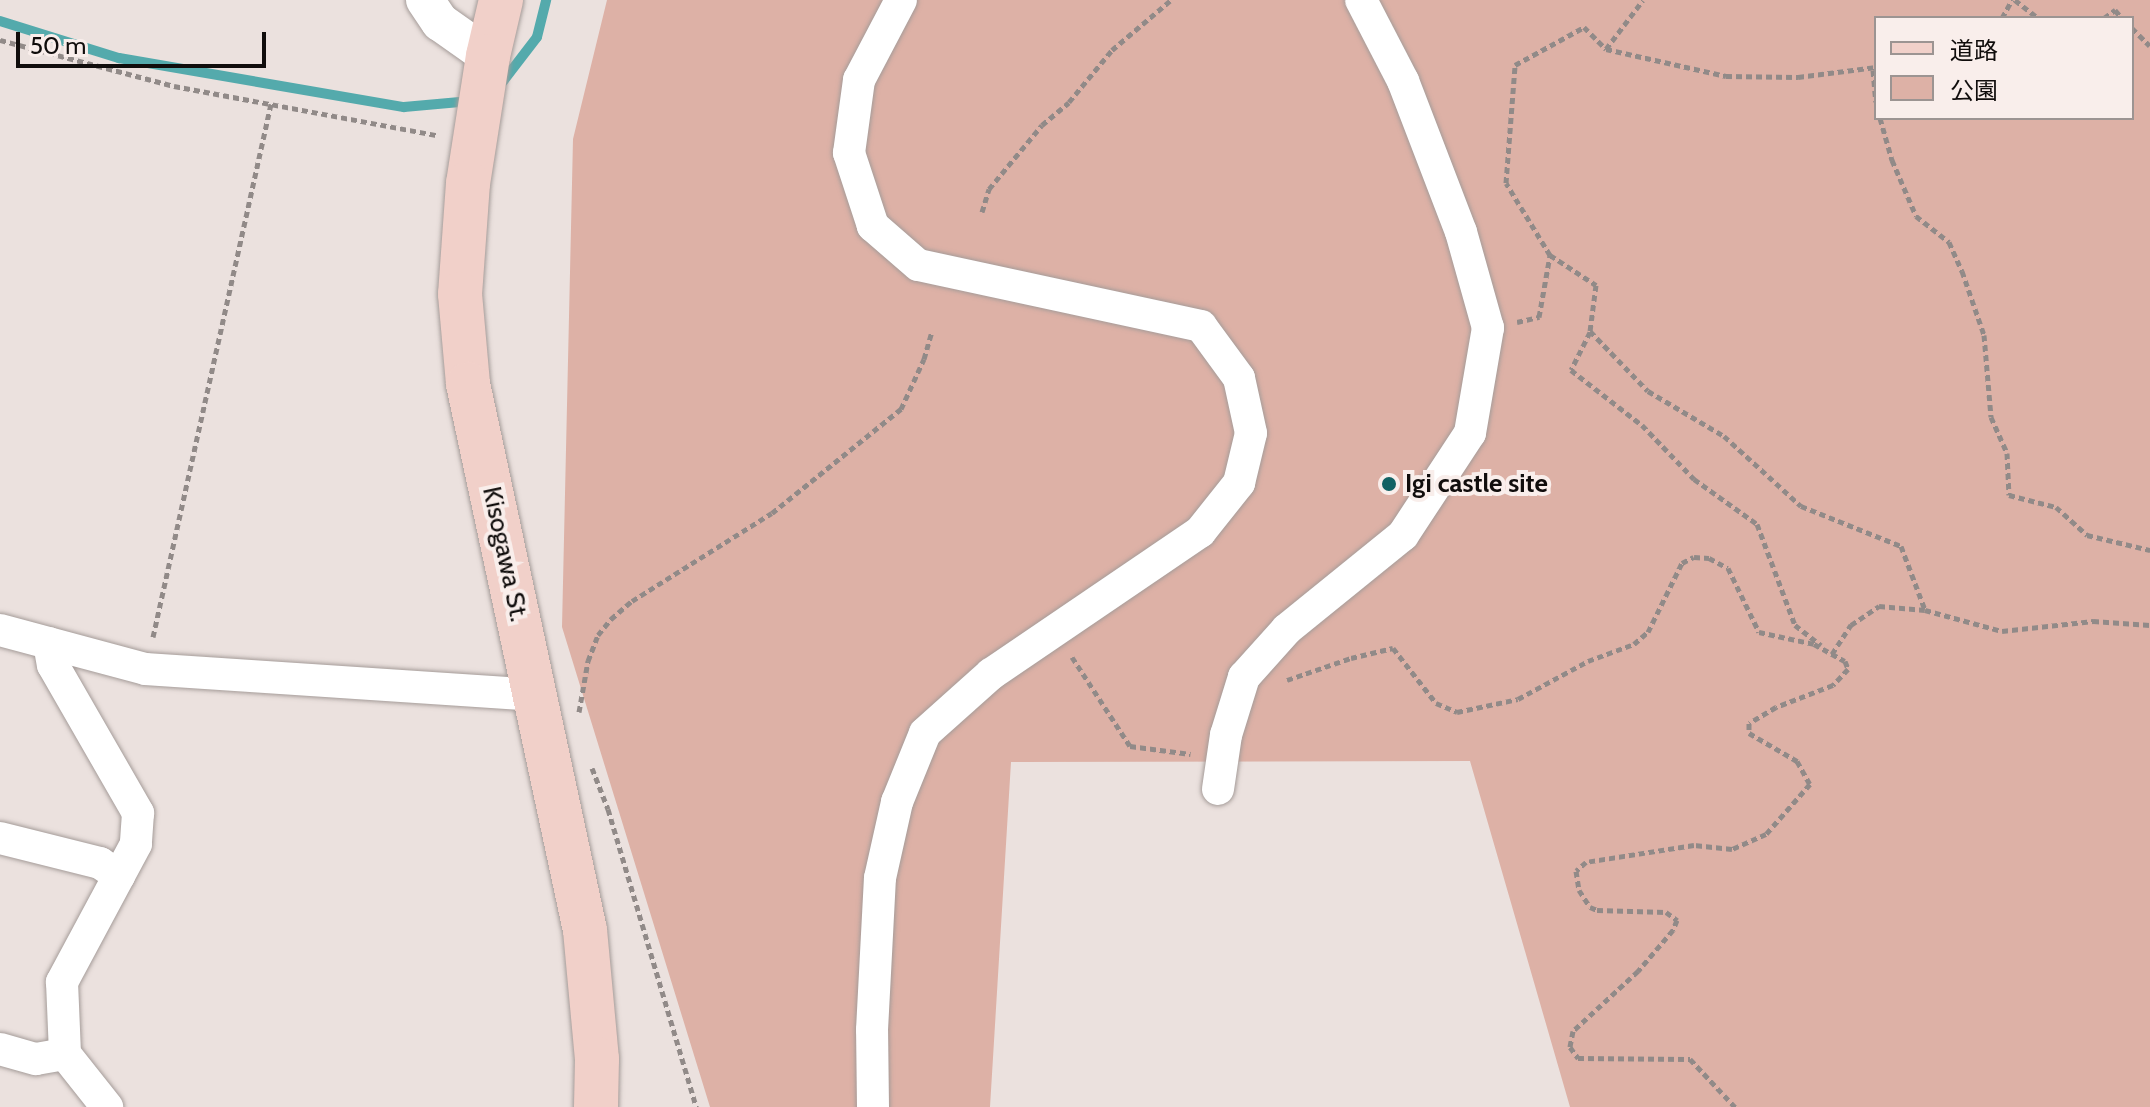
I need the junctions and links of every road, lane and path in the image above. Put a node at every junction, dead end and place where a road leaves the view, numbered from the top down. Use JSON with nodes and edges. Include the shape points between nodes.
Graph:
{"nodes":[{"id":1,"x":425,"y":0,"type":"edge"},
{"id":2,"x":501,"y":0,"type":"edge"},
{"id":3,"x":901,"y":0,"type":"edge"},
{"id":4,"x":1171,"y":0,"type":"edge"},
{"id":5,"x":1361,"y":0,"type":"edge"},
{"id":6,"x":1643,"y":0,"type":"edge"},
{"id":7,"x":2014,"y":0,"type":"edge"},
{"id":8,"x":2035,"y":16,"type":"edge"},
{"id":9,"x":2134,"y":30,"type":"edge"},
{"id":10,"x":0,"y":40,"type":"edge"},
{"id":11,"x":2150,"y":46,"type":"edge"},
{"id":12,"x":1606,"y":49,"type":"junction"},
{"id":13,"x":488,"y":56,"type":"junction"},
{"id":14,"x":1874,"y":69,"type":"edge"},
{"id":15,"x":271,"y":104,"type":"junction"},
{"id":16,"x":1881,"y":120,"type":"edge"},
{"id":17,"x":474,"y":142,"type":"junction"},
{"id":18,"x":982,"y":212,"type":"dead end"},
{"id":19,"x":1550,"y":255,"type":"junction"},
{"id":20,"x":1488,"y":328,"type":"junction"},
{"id":21,"x":932,"y":331,"type":"dead end"},
{"id":22,"x":1590,"y":331,"type":"junction"},
{"id":23,"x":2150,"y":550,"type":"edge"},
{"id":24,"x":1925,"y":610,"type":"junction"},
{"id":25,"x":2150,"y":625,"type":"edge"},
{"id":26,"x":0,"y":630,"type":"edge"},
{"id":27,"x":49,"y":643,"type":"junction"},
{"id":28,"x":1069,"y":653,"type":"dead end"},
{"id":29,"x":1833,"y":654,"type":"junction"},
{"id":30,"x":1257,"y":663,"type":"junction"},
{"id":31,"x":146,"y":669,"type":"junction"},
{"id":32,"x":536,"y":695,"type":"junction"},
{"id":33,"x":560,"y":740,"type":"junction"},
{"id":34,"x":588,"y":760,"type":"dead end"},
{"id":35,"x":1220,"y":774,"type":"joint"},
{"id":36,"x":0,"y":838,"type":"edge"},
{"id":37,"x":119,"y":876,"type":"junction"},
{"id":38,"x":0,"y":1049,"type":"edge"},
{"id":39,"x":65,"y":1054,"type":"junction"},
{"id":40,"x":107,"y":1107,"type":"edge"},
{"id":41,"x":596,"y":1107,"type":"edge"},
{"id":42,"x":696,"y":1107,"type":"edge"},
{"id":43,"x":873,"y":1107,"type":"edge"},
{"id":44,"x":1735,"y":1107,"type":"edge"}],
"edges":[{"from":1,"to":13,"type":"street","via":[[440,22]]},
{"from":2,"to":13,"type":"main road","name":"Kisogawa St."},
{"from":3,"to":43,"type":"street","via":[[859,80],[849,153],[873,226],[918,265],[1201,326],[1239,378],[1251,433],[1239,483],[1200,532],[991,674],[925,733],[897,802],[880,878]]},
{"from":4,"to":18,"type":"path","via":[[1112,50],[1069,102],[1042,125],[989,189]]},
{"from":5,"to":20,"type":"street","via":[[1395,60],[1415,111],[1461,232]]},
{"from":6,"to":12,"type":"path"},
{"from":7,"to":8,"type":"path"},
{"from":9,"to":11,"type":"path"},
{"from":10,"to":15,"type":"path","via":[[174,86]]},
{"from":12,"to":14,"type":"path","via":[[1726,76],[1798,77]]},
{"from":12,"to":19,"type":"path","via":[[1584,27],[1515,65],[1506,183]]},
{"from":13,"to":17,"type":"main road","name":"Kisogawa St."},
{"from":15,"to":17,"type":"path"},
{"from":15,"to":31,"type":"path"},
{"from":16,"to":23,"type":"path","via":[[1916,216],[1949,242],[1984,335],[1991,417],[2007,453],[2009,495],[2056,507],[2087,535]]},
{"from":17,"to":32,"type":"main road","name":"Kisogawa St.","via":[[460,294],[468,384]]},
{"from":19,"to":20,"type":"path","via":[[1539,317]]},
{"from":19,"to":22,"type":"path","via":[[1596,285]]},
{"from":20,"to":30,"type":"street","via":[[1470,433],[1403,535],[1287,629]]},
{"from":21,"to":33,"type":"path","via":[[901,409],[772,513],[611,619],[598,635]]},
{"from":22,"to":24,"type":"path","via":[[1648,391],[1724,436],[1801,506],[1901,546]]},
{"from":22,"to":29,"type":"path","via":[[1571,370],[1642,425],[1694,479],[1757,524],[1795,625]]},
{"from":24,"to":25,"type":"path","via":[[2002,631],[2093,621]]},
{"from":24,"to":29,"type":"path","via":[[1879,606],[1851,625]]},
{"from":26,"to":27,"type":"street"},
{"from":27,"to":31,"type":"street"},
{"from":27,"to":37,"type":"street","via":[[53,665],[138,813],[136,844]]},
{"from":28,"to":35,"type":"path","via":[[1130,746]]},
{"from":29,"to":30,"type":"path","via":[[1814,644],[1759,632],[1728,568],[1694,557],[1682,563],[1648,632],[1634,644],[1588,661],[1518,699],[1457,712],[1436,703],[1393,648],[1281,682]]},
{"from":29,"to":44,"type":"path","via":[[1848,669],[1833,685],[1749,723],[1749,733],[1797,761],[1810,784],[1766,834],[1732,849],[1694,845],[1586,862],[1576,871],[1579,890],[1590,907],[1666,912],[1677,920],[1638,971],[1573,1031],[1570,1047],[1578,1058],[1690,1059]]},
{"from":30,"to":35,"type":"street","via":[[1244,677]]},
{"from":31,"to":32,"type":"street"},
{"from":32,"to":33,"type":"main road","name":"Kisogawa St."},
{"from":33,"to":41,"type":"main road","name":"Kisogawa St.","via":[[585,930]]},
{"from":34,"to":42,"type":"path","via":[[608,809]]},
{"from":36,"to":37,"type":"street","via":[[100,863]]},
{"from":37,"to":39,"type":"street","via":[[62,982]]},
{"from":38,"to":39,"type":"street","via":[[36,1059]]},
{"from":39,"to":40,"type":"street"}]}
